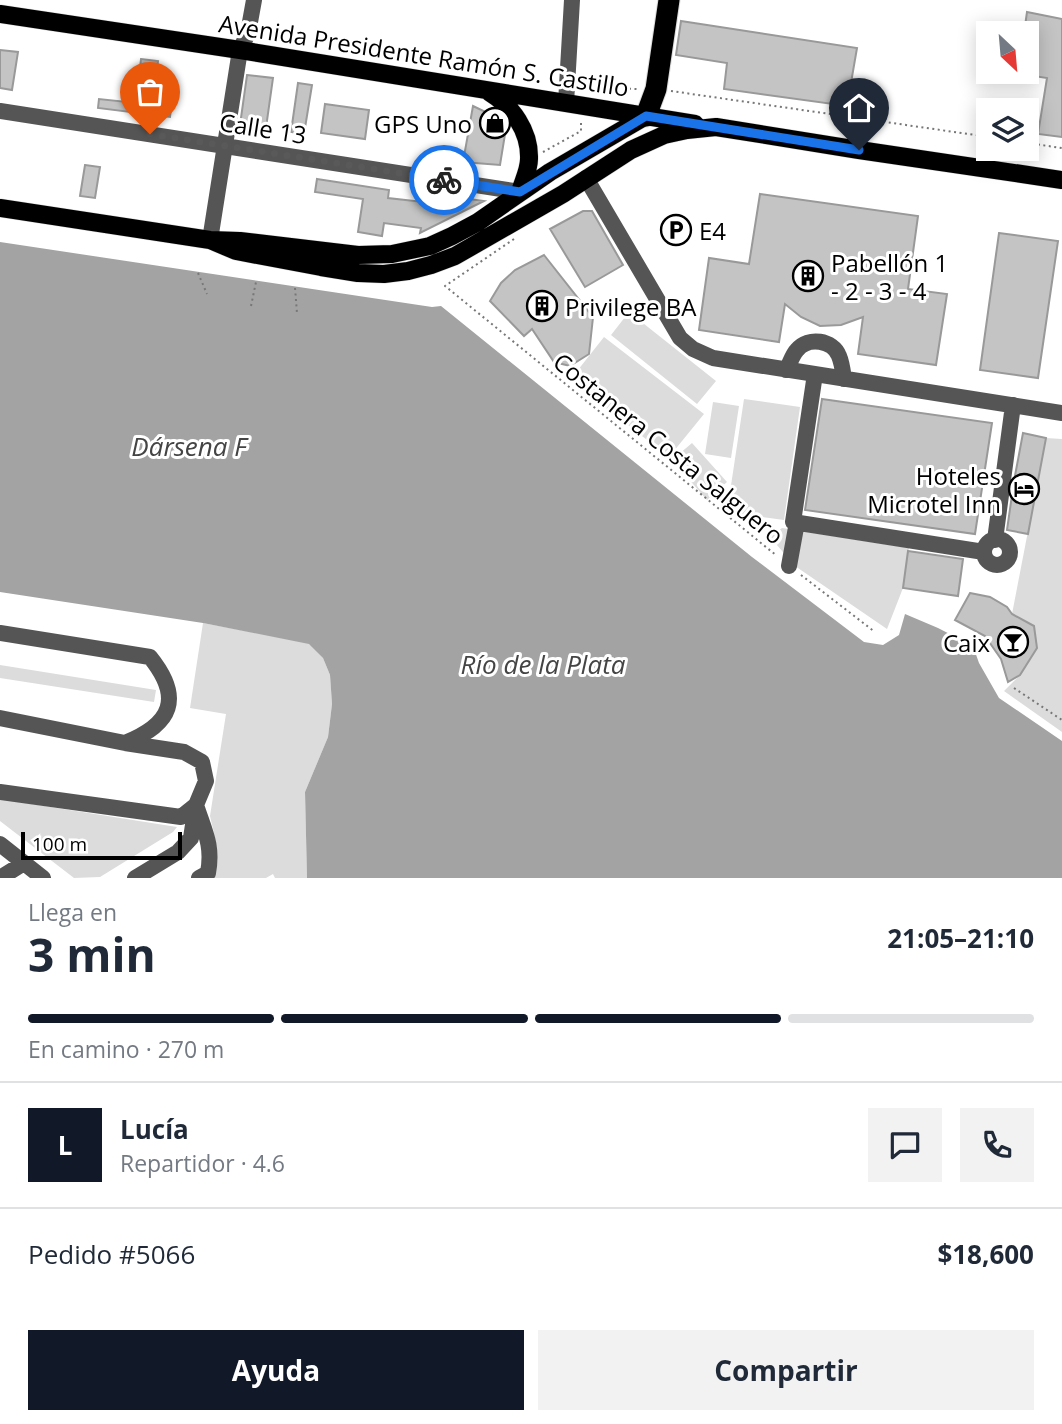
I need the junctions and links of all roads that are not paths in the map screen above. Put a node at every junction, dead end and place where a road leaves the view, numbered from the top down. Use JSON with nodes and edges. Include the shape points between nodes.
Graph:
{"nodes":[{"id":1,"x":254,"y":0,"type":"edge"},
{"id":2,"x":572,"y":0,"type":"edge"},
{"id":3,"x":669,"y":0,"type":"edge"},
{"id":4,"x":0,"y":14,"type":"edge"},
{"id":5,"x":240,"y":50,"type":"junction"},
{"id":6,"x":485,"y":90,"type":"junction"},
{"id":7,"x":566,"y":103,"type":"junction"},
{"id":8,"x":0,"y":111,"type":"edge"},
{"id":9,"x":646,"y":116,"type":"junction"},
{"id":10,"x":716,"y":127,"type":"junction"},
{"id":11,"x":225,"y":145,"type":"junction"},
{"id":12,"x":586,"y":178,"type":"junction"},
{"id":13,"x":1062,"y":180,"type":"edge"},
{"id":14,"x":520,"y":192,"type":"junction"},
{"id":15,"x":0,"y":208,"type":"edge"},
{"id":16,"x":210,"y":240,"type":"junction"},
{"id":17,"x":786,"y":370,"type":"junction"},
{"id":18,"x":814,"y":374,"type":"junction"},
{"id":19,"x":844,"y":379,"type":"junction"},
{"id":20,"x":1013,"y":405,"type":"junction"},
{"id":21,"x":1062,"y":413,"type":"edge"},
{"id":22,"x":797,"y":522,"type":"junction"},
{"id":23,"x":789,"y":566,"type":"road end"},
{"id":24,"x":0,"y":633,"type":"edge"},
{"id":25,"x":0,"y":718,"type":"edge"},
{"id":26,"x":125,"y":743,"type":"junction"},
{"id":27,"x":0,"y":792,"type":"edge"},
{"id":28,"x":196,"y":806,"type":"junction"},
{"id":29,"x":0,"y":844,"type":"edge"},
{"id":30,"x":24,"y":863,"type":"junction"},
{"id":31,"x":0,"y":878,"type":"edge"},
{"id":32,"x":43,"y":878,"type":"edge"},
{"id":33,"x":135,"y":878,"type":"edge"},
{"id":34,"x":199,"y":878,"type":"edge"}],
"edges":[{"from":1,"to":5,"type":"street"},
{"from":2,"to":7,"type":"street"},
{"from":3,"to":9,"type":"highway","via":[[656,89]]},
{"from":4,"to":5,"type":"main road","name":"Avenida Presidente Ramón S. Castillo"},
{"from":5,"to":6,"type":"main road","name":"Avenida Presidente Ramón S. Castillo"},
{"from":5,"to":11,"type":"street"},
{"from":6,"to":7,"type":"main road","name":"Avenida Presidente Ramón S. Castillo"},
{"from":6,"to":14,"type":"main road","via":[[512,111],[527,142],[529,159]]},
{"from":7,"to":9,"type":"main road","name":"Avenida Presidente Ramón S. Castillo"},
{"from":8,"to":11,"type":"street","name":"Calle 13"},
{"from":9,"to":10,"type":"main road","name":"Avenida Presidente Ramón S. Castillo"},
{"from":9,"to":14,"type":"main road"},
{"from":10,"to":12,"type":"main road","via":[[664,135]]},
{"from":10,"to":13,"type":"main road","name":"Avenida Presidente Ramón S. Castillo"},
{"from":11,"to":14,"type":"street","name":"Calle 13"},
{"from":11,"to":16,"type":"street"},
{"from":12,"to":16,"type":"main road","via":[[455,256],[408,271],[358,273],[236,251]]},
{"from":12,"to":17,"type":"street","via":[[680,338],[713,358]]},
{"from":14,"to":16,"type":"main road","via":[[452,236],[391,254],[358,255]]},
{"from":15,"to":16,"type":"main road"},
{"from":17,"to":18,"type":"street"},
{"from":17,"to":19,"type":"street","via":[[797,349],[820,341],[839,355]]},
{"from":18,"to":19,"type":"street"},
{"from":18,"to":22,"type":"street","via":[[793,522]]},
{"from":19,"to":20,"type":"street"},
{"from":20,"to":21,"type":"street"},
{"from":20,"to":22,"type":"street","via":[[990,546]]},
{"from":22,"to":23,"type":"street"},
{"from":24,"to":26,"type":"street","via":[[150,657],[163,673],[169,694],[167,713],[154,728]]},
{"from":25,"to":26,"type":"street"},
{"from":26,"to":28,"type":"street","via":[[184,752],[202,762],[206,781]]},
{"from":27,"to":28,"type":"street","via":[[181,817]]},
{"from":28,"to":33,"type":"street","via":[[191,838],[178,852]]},
{"from":28,"to":34,"type":"street","via":[[211,857],[208,873]]},
{"from":29,"to":30,"type":"street"},
{"from":30,"to":31,"type":"street"},
{"from":30,"to":32,"type":"street"}]}
